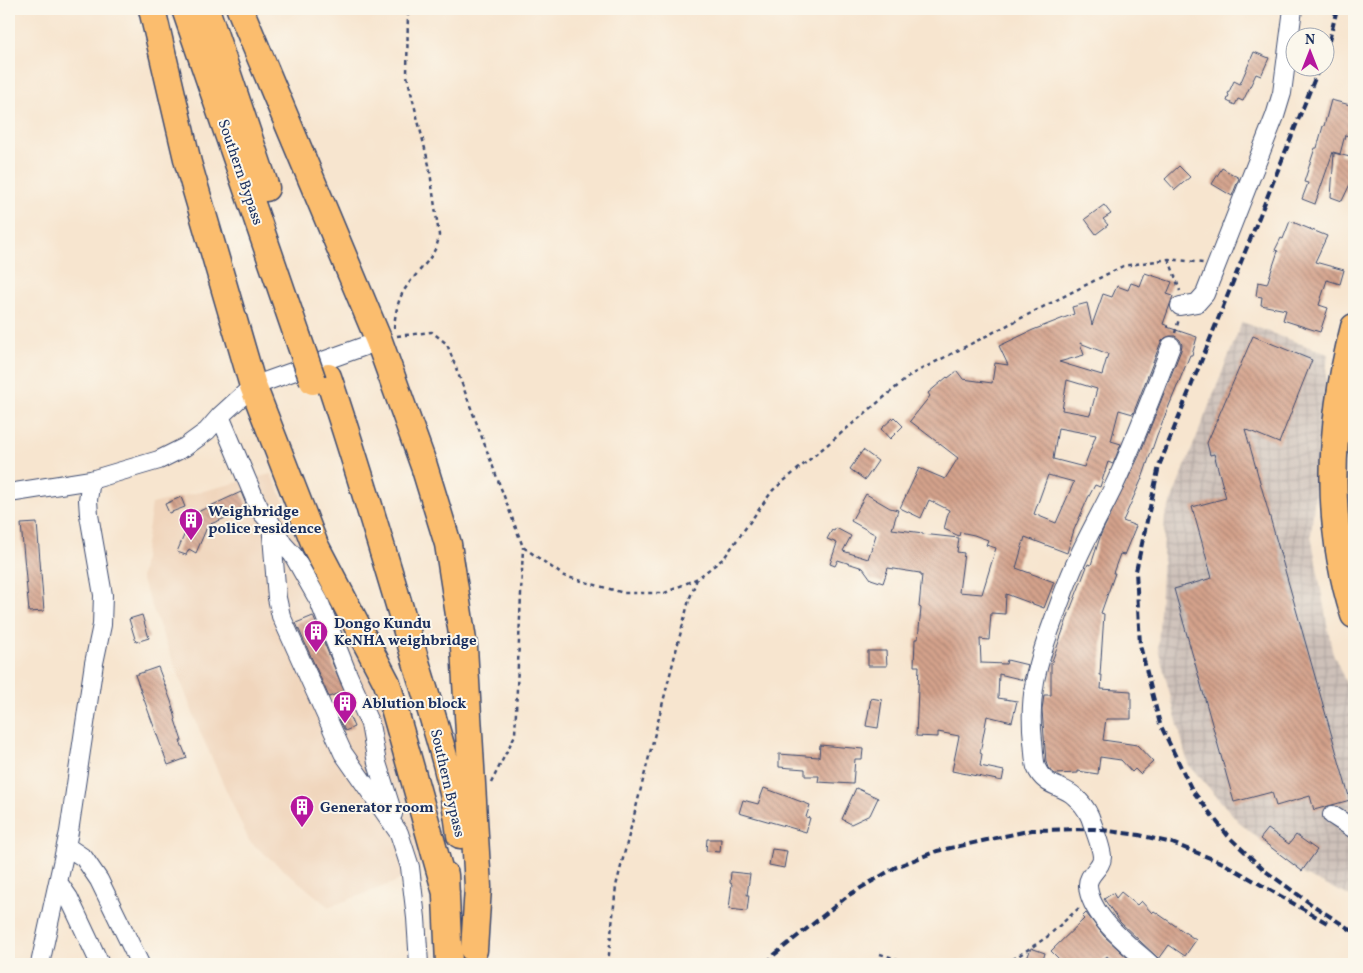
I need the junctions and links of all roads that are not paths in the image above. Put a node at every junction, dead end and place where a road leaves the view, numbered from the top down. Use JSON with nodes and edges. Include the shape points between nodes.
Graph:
{"nodes":[{"id":1,"x":152,"y":9,"type":"edge"},
{"id":2,"x":185,"y":9,"type":"edge"},
{"id":3,"x":206,"y":9,"type":"edge"},
{"id":4,"x":240,"y":9,"type":"edge"},
{"id":5,"x":1293,"y":9,"type":"edge"},
{"id":6,"x":1180,"y":306,"type":"dead end"},
{"id":7,"x":305,"y":333,"type":"junction"},
{"id":8,"x":386,"y":339,"type":"junction"},
{"id":9,"x":1353,"y":341,"type":"edge"},
{"id":10,"x":1171,"y":346,"type":"dead end"},
{"id":11,"x":321,"y":379,"type":"junction"},
{"id":12,"x":252,"y":386,"type":"junction"},
{"id":13,"x":220,"y":416,"type":"junction"},
{"id":14,"x":91,"y":480,"type":"junction"},
{"id":15,"x":9,"y":492,"type":"edge"},
{"id":16,"x":271,"y":523,"type":"junction"},
{"id":17,"x":1354,"y":615,"type":"edge"},
{"id":18,"x":1332,"y":815,"type":"dead end"},
{"id":19,"x":1354,"y":829,"type":"edge"},
{"id":20,"x":399,"y":833,"type":"junction"},
{"id":21,"x":66,"y":846,"type":"junction"},
{"id":22,"x":58,"y":882,"type":"junction"},
{"id":23,"x":446,"y":893,"type":"junction"},
{"id":24,"x":474,"y":957,"type":"edge"},
{"id":25,"x":40,"y":964,"type":"edge"},
{"id":26,"x":100,"y":964,"type":"edge"},
{"id":27,"x":140,"y":964,"type":"edge"},
{"id":28,"x":419,"y":964,"type":"edge"},
{"id":29,"x":449,"y":964,"type":"edge"},
{"id":30,"x":1150,"y":964,"type":"edge"}],
"edges":[{"from":1,"to":12,"type":"highway","via":[[188,163]]},
{"from":2,"to":7,"type":"highway","name":"Southern Bypass"},
{"from":3,"to":7,"type":"highway","name":"Southern Bypass"},
{"from":4,"to":8,"type":"highway"},
{"from":5,"to":6,"type":"street","via":[[1282,93],[1275,116],[1205,294],[1197,303]]},
{"from":7,"to":11,"type":"highway","bridge":true},
{"from":8,"to":12,"type":"street"},
{"from":8,"to":24,"type":"highway","via":[[448,544],[464,647],[478,887]]},
{"from":9,"to":17,"type":"highway","via":[[1335,423],[1334,519],[1344,581]]},
{"from":10,"to":30,"type":"street","via":[[1114,486],[1063,592],[1033,683],[1031,722],[1036,768],[1048,783],[1074,795],[1089,814],[1102,857],[1087,885],[1092,903],[1117,934]]},
{"from":11,"to":23,"type":"highway","name":"Southern Bypass","via":[[428,762],[439,817]]},
{"from":11,"to":24,"type":"highway","name":"Southern Bypass","via":[[359,469],[436,730],[460,830]]},
{"from":12,"to":13,"type":"street"},
{"from":12,"to":23,"type":"highway","via":[[314,545],[387,683]]},
{"from":13,"to":14,"type":"street","via":[[184,447],[159,460]]},
{"from":13,"to":16,"type":"street","via":[[255,500]]},
{"from":14,"to":15,"type":"street"},
{"from":14,"to":21,"type":"street","via":[[89,515],[103,595],[102,625]]},
{"from":16,"to":20,"type":"street","via":[[319,601],[370,724],[377,763]]},
{"from":16,"to":20,"type":"street","via":[[281,616],[343,753]]},
{"from":18,"to":19,"type":"street"},
{"from":20,"to":28,"type":"street","via":[[410,867]]},
{"from":21,"to":22,"type":"street"},
{"from":21,"to":27,"type":"street","via":[[84,858],[99,880]]},
{"from":22,"to":25,"type":"street"},
{"from":22,"to":26,"type":"street"},
{"from":23,"to":29,"type":"highway","name":"Southern Bypass"}]}
